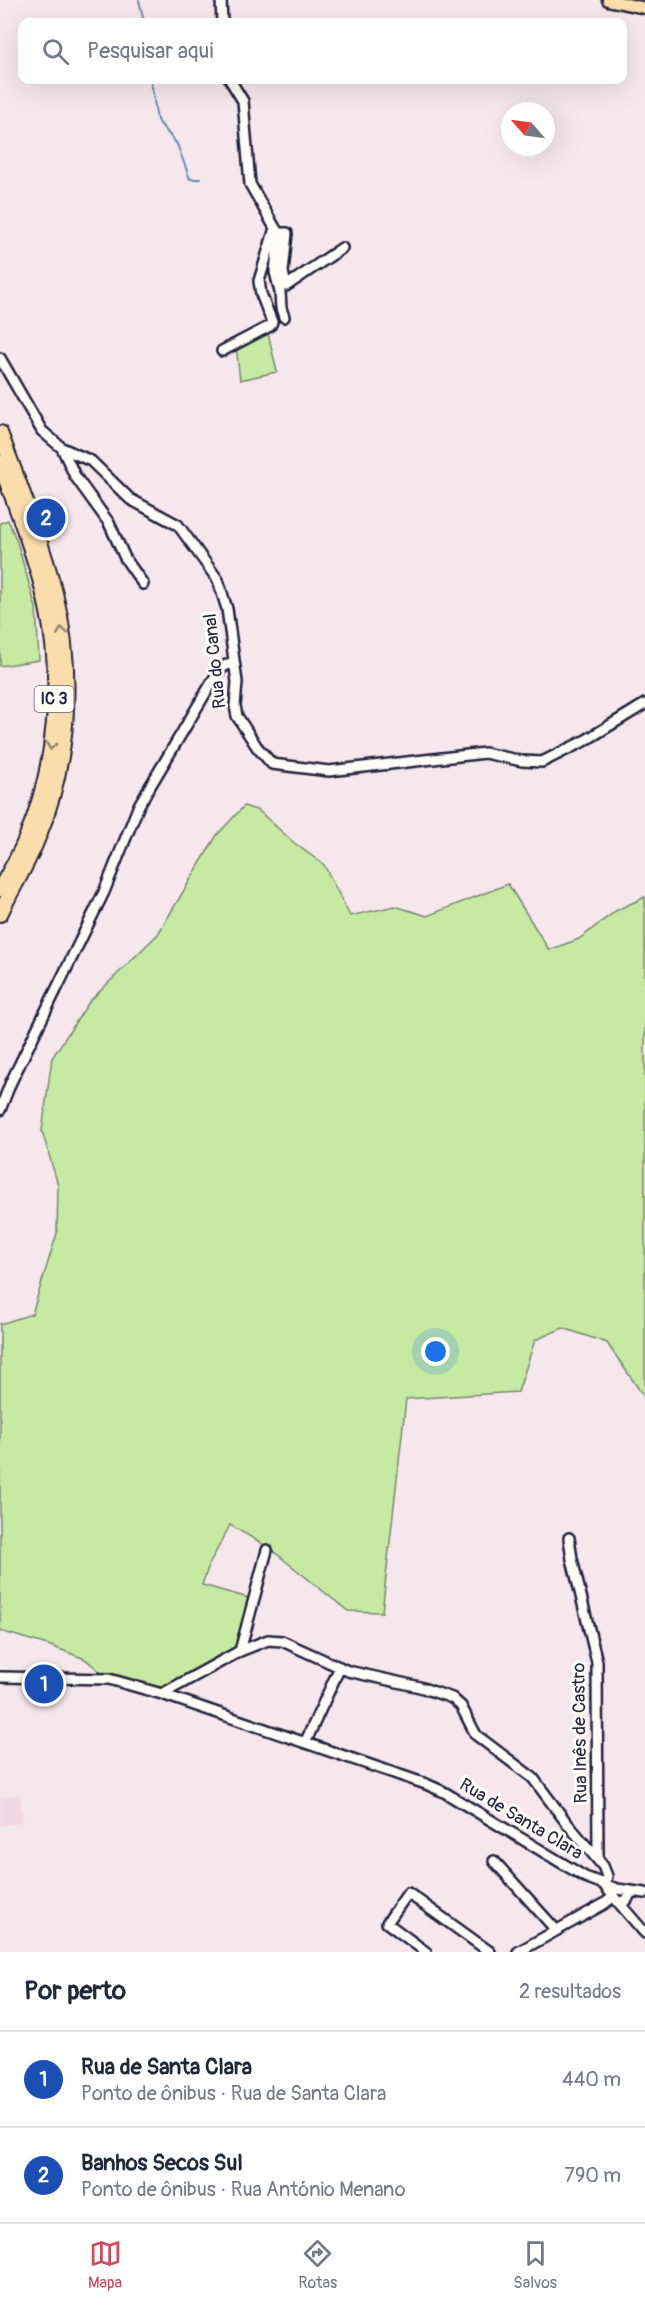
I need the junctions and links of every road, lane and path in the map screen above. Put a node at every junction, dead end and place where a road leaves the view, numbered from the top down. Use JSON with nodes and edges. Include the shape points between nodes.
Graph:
{"nodes":[{"id":1,"x":221,"y":0,"type":"edge"},
{"id":2,"x":608,"y":0,"type":"edge"},
{"id":3,"x":645,"y":8,"type":"edge"},
{"id":4,"x":222,"y":18,"type":"edge"},
{"id":5,"x":232,"y":84,"type":"edge"},
{"id":6,"x":277,"y":231,"type":"junction"},
{"id":7,"x":342,"y":248,"type":"dead end"},
{"id":8,"x":284,"y":317,"type":"dead end"},
{"id":9,"x":222,"y":351,"type":"dead end"},
{"id":10,"x":0,"y":358,"type":"edge"},
{"id":11,"x":0,"y":433,"type":"edge"},
{"id":12,"x":62,"y":448,"type":"junction"},
{"id":13,"x":0,"y":463,"type":"edge"},
{"id":14,"x":0,"y":493,"type":"edge"},
{"id":15,"x":15,"y":504,"type":"junction"},
{"id":16,"x":143,"y":584,"type":"dead end"},
{"id":17,"x":234,"y":661,"type":"junction"},
{"id":18,"x":645,"y":704,"type":"edge"},
{"id":19,"x":0,"y":890,"type":"edge"},
{"id":20,"x":0,"y":914,"type":"edge"},
{"id":21,"x":0,"y":1110,"type":"edge"},
{"id":22,"x":569,"y":1538,"type":"dead end"},
{"id":23,"x":267,"y":1550,"type":"dead end"},
{"id":24,"x":240,"y":1651,"type":"junction"},
{"id":25,"x":340,"y":1667,"type":"junction"},
{"id":26,"x":1,"y":1680,"type":"edge"},
{"id":27,"x":162,"y":1694,"type":"junction"},
{"id":28,"x":305,"y":1743,"type":"junction"},
{"id":29,"x":598,"y":1858,"type":"junction"},
{"id":30,"x":494,"y":1862,"type":"dead end"},
{"id":31,"x":607,"y":1886,"type":"junction"},
{"id":32,"x":631,"y":1892,"type":"junction"},
{"id":33,"x":645,"y":1893,"type":"edge"},
{"id":34,"x":616,"y":1900,"type":"junction"},
{"id":35,"x":556,"y":1930,"type":"junction"},
{"id":36,"x":645,"y":1933,"type":"edge"},
{"id":37,"x":426,"y":1952,"type":"edge"},
{"id":38,"x":490,"y":1952,"type":"edge"},
{"id":39,"x":518,"y":1952,"type":"edge"}],
"edges":[{"from":1,"to":4,"type":"street"},
{"from":2,"to":3,"type":"main road"},
{"from":5,"to":6,"type":"street","via":[[243,101],[250,184]]},
{"from":6,"to":7,"type":"street","via":[[287,233],[283,272],[286,286]]},
{"from":6,"to":8,"type":"street","via":[[275,272]]},
{"from":6,"to":9,"type":"street","via":[[259,281],[272,322]]},
{"from":10,"to":12,"type":"street","name":"Rua do Canal","via":[[42,431]]},
{"from":20,"to":11,"type":"highway","number":"IC 3","one_way":true,"via":[[41,831],[56,782],[66,718],[65,658],[55,595]]},
{"from":12,"to":16,"type":"street","via":[[75,476],[109,523],[125,558]]},
{"from":12,"to":17,"type":"street","name":"Rua do Canal","via":[[91,461],[130,499],[177,525],[218,579],[227,609]]},
{"from":13,"to":15,"type":"highway","number":"IC 3"},
{"from":14,"to":15,"type":"street"},
{"from":15,"to":19,"type":"highway","number":"IC 3","one_way":true,"via":[[47,607],[54,659],[54,718],[46,779],[27,836]]},
{"from":17,"to":18,"type":"street","name":"Rua do Canal","via":[[237,716],[256,747],[272,764],[329,771],[485,753],[542,762]]},
{"from":17,"to":21,"type":"street","via":[[215,677],[139,805],[104,892]]},
{"from":22,"to":29,"type":"street","name":"Rua Inês de Castro","via":[[597,1662]]},
{"from":23,"to":24,"type":"street"},
{"from":24,"to":25,"type":"street","via":[[268,1640],[282,1641]]},
{"from":24,"to":27,"type":"street"},
{"from":25,"to":28,"type":"street"},
{"from":25,"to":29,"type":"street","via":[[452,1698],[461,1706],[476,1735],[533,1778]]},
{"from":26,"to":27,"type":"street","name":"Rua de Santa Clara","via":[[109,1679]]},
{"from":27,"to":28,"type":"street","name":"Rua de Santa Clara"},
{"from":28,"to":31,"type":"street","name":"Rua de Santa Clara","via":[[444,1792],[557,1861]]},
{"from":29,"to":31,"type":"street","via":[[607,1873]]},
{"from":30,"to":35,"type":"street"},
{"from":31,"to":32,"type":"street"},
{"from":31,"to":34,"type":"street"},
{"from":32,"to":33,"type":"street"},
{"from":32,"to":34,"type":"street","via":[[627,1900]]},
{"from":34,"to":35,"type":"street"},
{"from":34,"to":36,"type":"street"},
{"from":35,"to":39,"type":"street"},
{"from":37,"to":38,"type":"street","via":[[387,1923],[408,1893]]}]}
